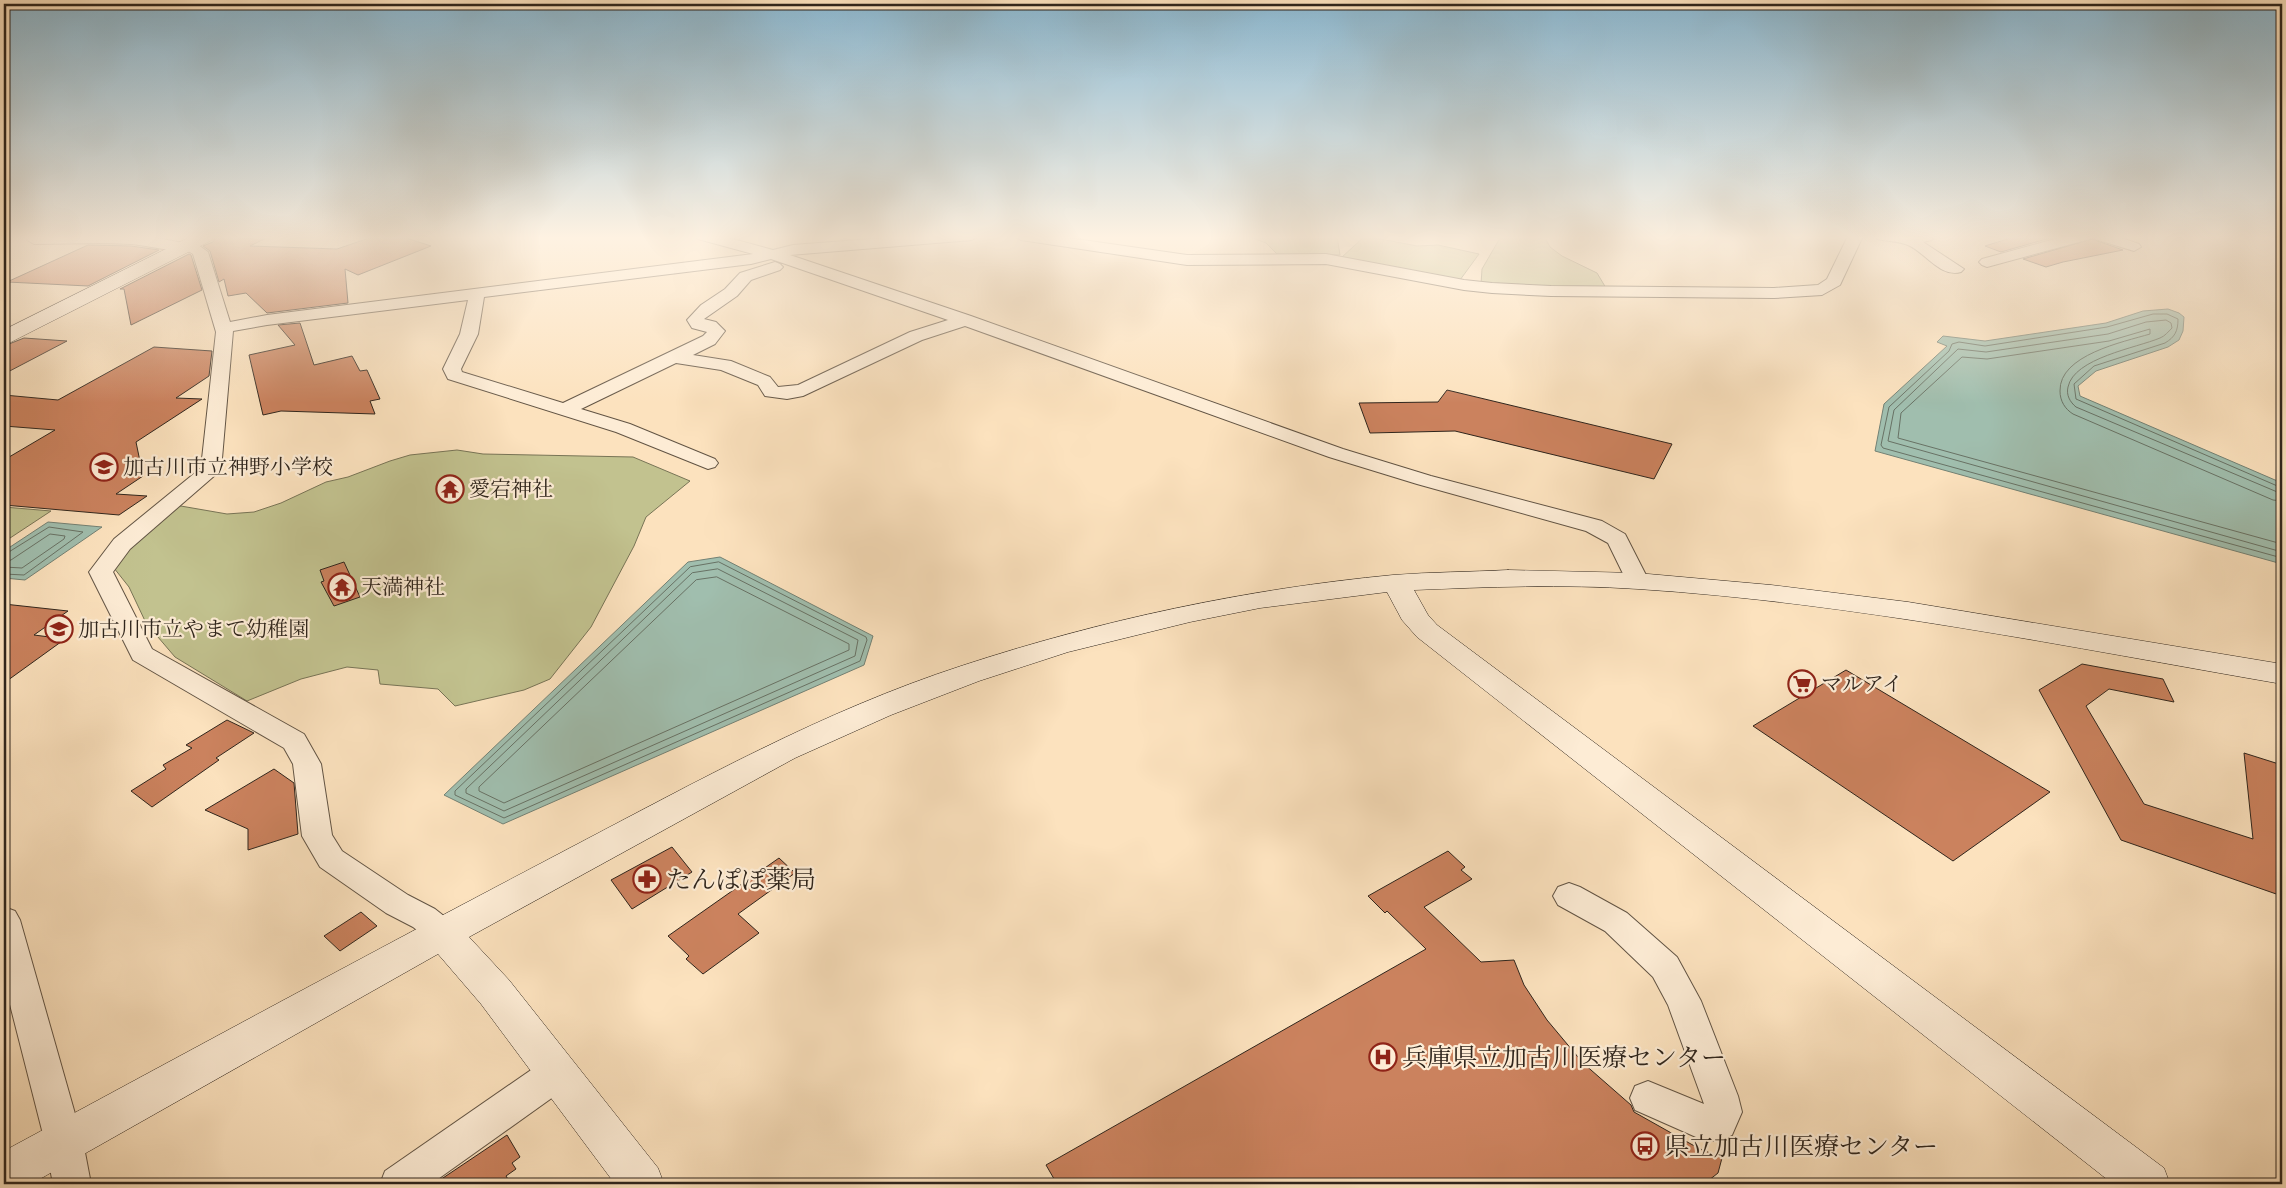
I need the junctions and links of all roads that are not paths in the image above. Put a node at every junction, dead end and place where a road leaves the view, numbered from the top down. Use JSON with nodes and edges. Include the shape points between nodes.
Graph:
{"nodes":[{"id":1,"x":97,"y":291,"type":"edge"},
{"id":2,"x":212,"y":291,"type":"edge"},
{"id":3,"x":498,"y":291,"type":"edge"},
{"id":4,"x":733,"y":291,"type":"edge"},
{"id":5,"x":881,"y":291,"type":"edge"},
{"id":6,"x":1600,"y":291,"type":"edge"},
{"id":7,"x":1802,"y":291,"type":"edge"},
{"id":8,"x":477,"y":294,"type":"junction"},
{"id":9,"x":965,"y":320,"type":"junction"},
{"id":10,"x":224,"y":328,"type":"junction"},
{"id":11,"x":4,"y":338,"type":"edge"},
{"id":12,"x":674,"y":357,"type":"junction"},
{"id":13,"x":563,"y":410,"type":"junction"},
{"id":14,"x":684,"y":454,"type":"junction"},
{"id":15,"x":708,"y":463,"type":"dead end"},
{"id":16,"x":665,"y":465,"type":"dead end"},
{"id":17,"x":1637,"y":581,"type":"junction"},
{"id":18,"x":1396,"y":583,"type":"junction"},
{"id":19,"x":2282,"y":674,"type":"edge"},
{"id":20,"x":1568,"y":896,"type":"dead end"},
{"id":21,"x":4,"y":920,"type":"edge"},
{"id":22,"x":443,"y":933,"type":"junction"},
{"id":23,"x":557,"y":1073,"type":"junction"},
{"id":24,"x":1648,"y":1098,"type":"dead end"},
{"id":25,"x":64,"y":1142,"type":"junction"},
{"id":26,"x":4,"y":1175,"type":"edge"},
{"id":27,"x":72,"y":1184,"type":"edge"},
{"id":28,"x":399,"y":1184,"type":"edge"},
{"id":29,"x":642,"y":1184,"type":"edge"},
{"id":30,"x":2148,"y":1184,"type":"edge"}],
"edges":[{"from":1,"to":11,"type":"street"},
{"from":2,"to":10,"type":"street"},
{"from":3,"to":8,"type":"street"},
{"from":4,"to":12,"type":"street","via":[[695,320],[716,331],[714,336]]},
{"from":5,"to":9,"type":"street"},
{"from":6,"to":7,"type":"street"},
{"from":8,"to":10,"type":"street"},
{"from":8,"to":13,"type":"street","via":[[469,334],[452,369],[454,375]]},
{"from":9,"to":12,"type":"street","via":[[916,336],[803,390],[787,393],[772,392],[764,381],[725,365]]},
{"from":9,"to":17,"type":"street","via":[[1336,453],[1594,526],[1617,539]]},
{"from":10,"to":22,"type":"street","via":[[211,470],[122,544],[101,572],[142,654],[294,741],[307,764],[317,836],[331,859]]},
{"from":12,"to":13,"type":"street"},
{"from":13,"to":14,"type":"street","via":[[622,428]]},
{"from":14,"to":15,"type":"street"},
{"from":14,"to":16,"type":"street"},
{"from":17,"to":18,"type":"street","via":[[1508,578]]},
{"from":17,"to":19,"type":"street","via":[[1771,592],[1908,611]]},
{"from":18,"to":22,"type":"street","via":[[1260,600],[1190,613],[1060,645],[968,674],[784,750]]},
{"from":18,"to":30,"type":"street","via":[[1410,610],[1427,631]]},
{"from":20,"to":24,"type":"street","via":[[1616,922],[1665,966],[1684,1001],[1724,1112],[1719,1122],[1705,1123]]},
{"from":21,"to":25,"type":"street"},
{"from":22,"to":23,"type":"street","via":[[495,992]]},
{"from":22,"to":25,"type":"street"},
{"from":23,"to":28,"type":"street"},
{"from":23,"to":29,"type":"street"},
{"from":25,"to":26,"type":"street"},
{"from":25,"to":27,"type":"street"}]}
